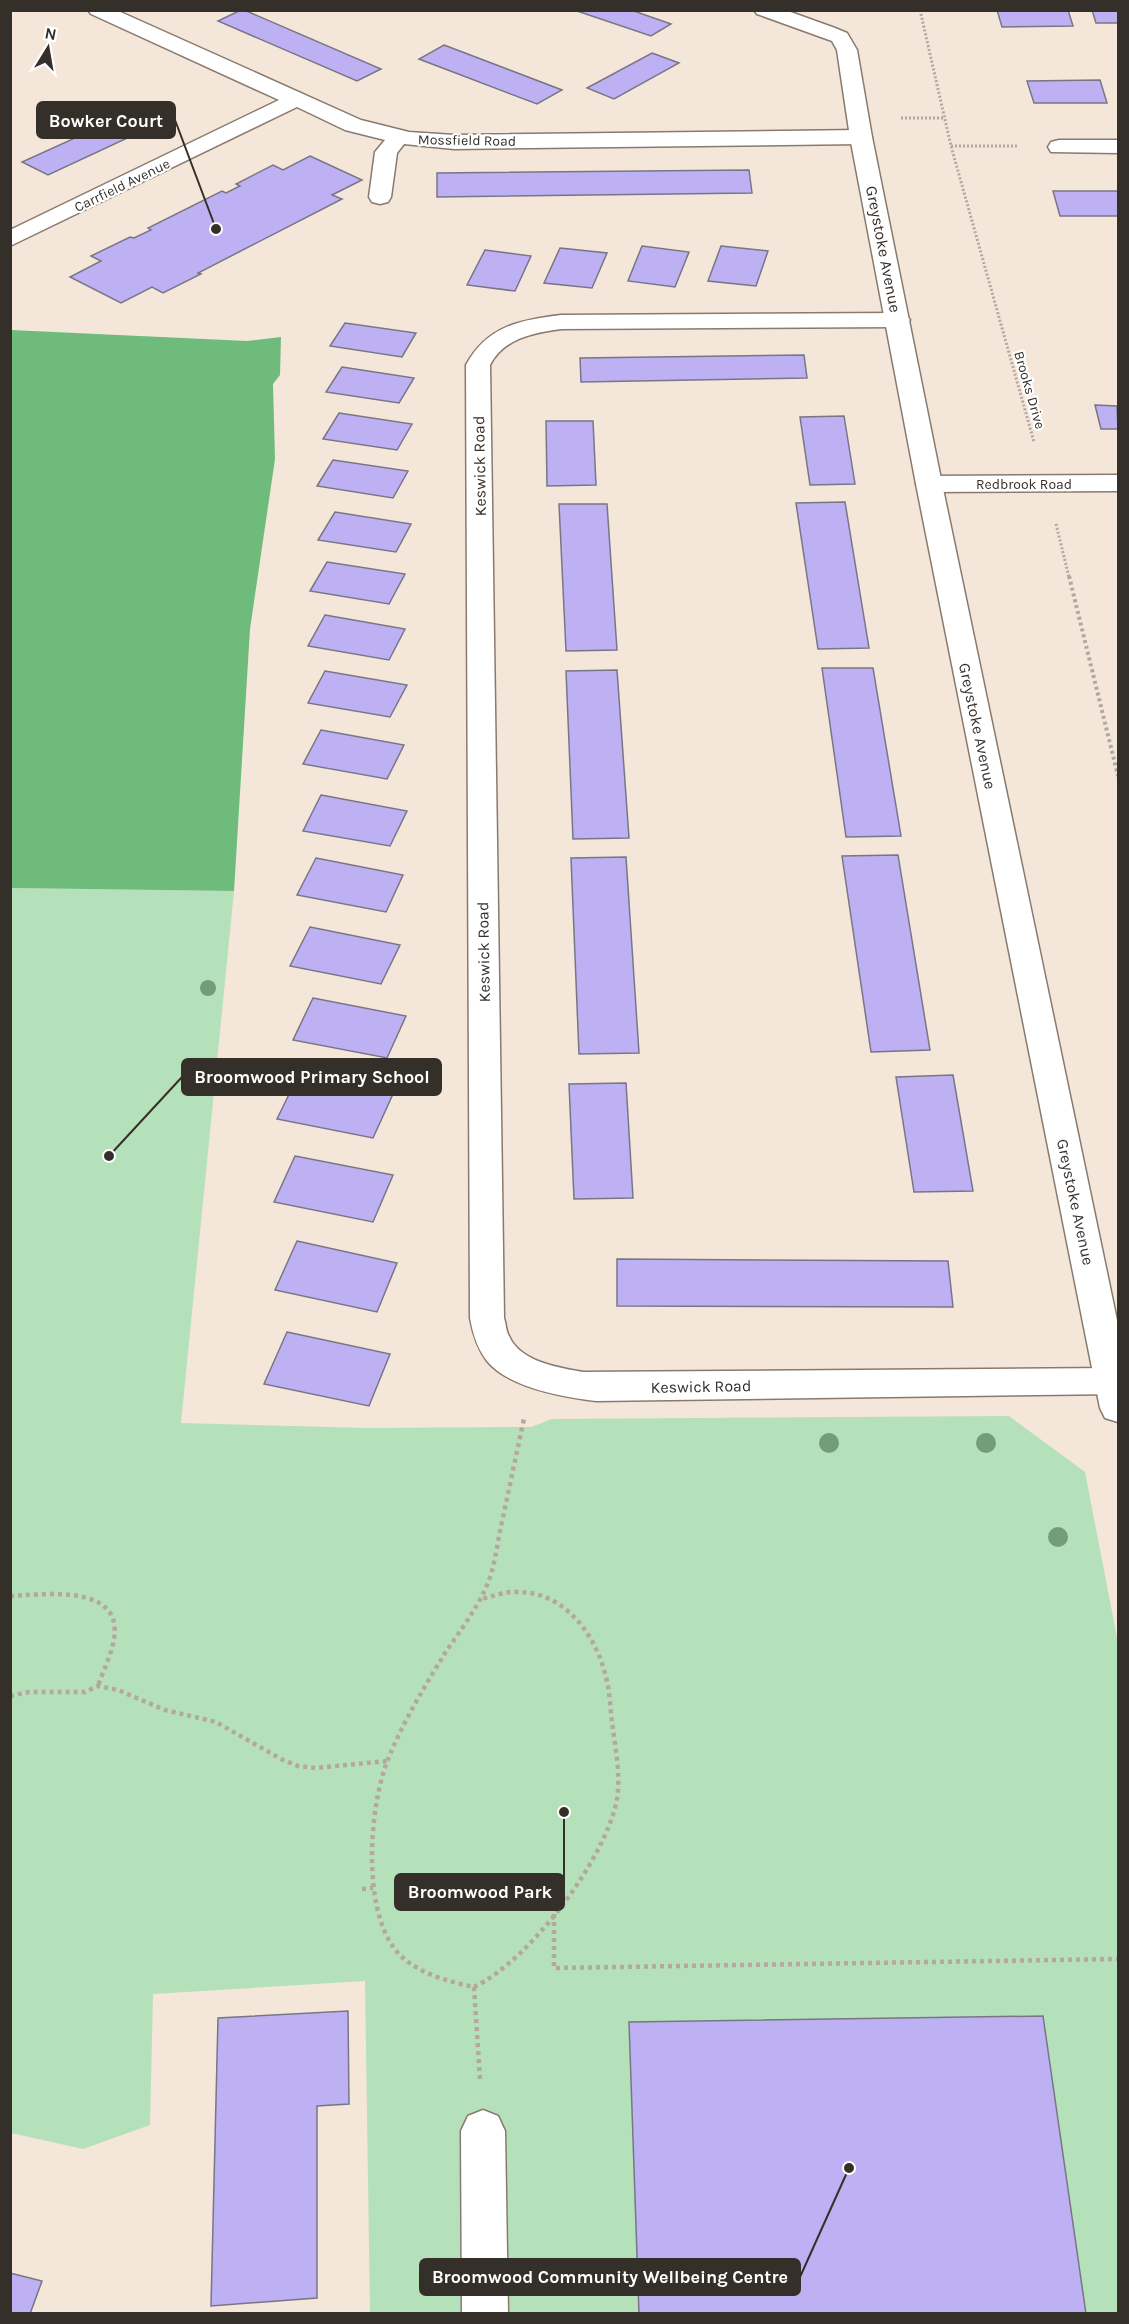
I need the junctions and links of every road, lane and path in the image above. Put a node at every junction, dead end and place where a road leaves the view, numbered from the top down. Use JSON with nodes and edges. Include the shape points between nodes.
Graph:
{"nodes":[{"id":1,"x":98,"y":10,"type":"edge"},
{"id":2,"x":765,"y":10,"type":"edge"},
{"id":3,"x":920,"y":10,"type":"edge"},
{"id":4,"x":297,"y":99,"type":"junction"},
{"id":5,"x":861,"y":137,"type":"junction"},
{"id":6,"x":399,"y":138,"type":"junction"},
{"id":7,"x":951,"y":146,"type":"junction"},
{"id":8,"x":1059,"y":147,"type":"joint"},
{"id":9,"x":1119,"y":147,"type":"edge"},
{"id":10,"x":380,"y":197,"type":"dead end"},
{"id":11,"x":11,"y":238,"type":"edge"},
{"id":12,"x":898,"y":320,"type":"junction"},
{"id":13,"x":1119,"y":483,"type":"edge"},
{"id":14,"x":929,"y":484,"type":"junction"},
{"id":15,"x":1046,"y":484,"type":"junction"},
{"id":16,"x":1119,"y":776,"type":"edge"},
{"id":17,"x":541,"y":1376,"type":"junction"},
{"id":18,"x":1116,"y":1395,"type":"edge"},
{"id":19,"x":10,"y":1596,"type":"edge"},
{"id":20,"x":482,"y":1599,"type":"junction"},
{"id":21,"x":98,"y":1686,"type":"junction"},
{"id":22,"x":10,"y":1696,"type":"edge"},
{"id":23,"x":387,"y":1761,"type":"junction"},
{"id":24,"x":373,"y":1888,"type":"junction"},
{"id":25,"x":362,"y":1889,"type":"dead end"},
{"id":26,"x":554,"y":1914,"type":"junction"},
{"id":27,"x":1119,"y":1959,"type":"edge"},
{"id":28,"x":474,"y":1987,"type":"junction"},
{"id":29,"x":483,"y":2131,"type":"joint"},
{"id":30,"x":485,"y":2313,"type":"edge"}],
"edges":[{"from":1,"to":4,"type":"street","name":"Mossfield Road"},
{"from":2,"to":5,"type":"street","name":"Greystoke Avenue","via":[[828,32],[844,42]]},
{"from":3,"to":7,"type":"path","name":"Brooks Drive"},
{"from":4,"to":6,"type":"street","name":"Mossfield Road","via":[[353,125]]},
{"from":4,"to":11,"type":"street","name":"Carrfield Avenue"},
{"from":5,"to":6,"type":"street","name":"Mossfield Road","via":[[454,142]]},
{"from":5,"to":12,"type":"street","name":"Greystoke Avenue"},
{"from":6,"to":10,"type":"street","via":[[386,152]]},
{"from":7,"to":8,"type":"path"},
{"from":7,"to":15,"type":"path","name":"Brooks Drive"},
{"from":8,"to":9,"type":"street"},
{"from":12,"to":14,"type":"street","name":"Greystoke Avenue"},
{"from":12,"to":17,"type":"street","name":"Keswick Road","via":[[543,324],[496,341],[478,365],[487,1318],[493,1343],[506,1358]]},
{"from":13,"to":15,"type":"street","name":"Redbrook Road"},
{"from":14,"to":15,"type":"street","name":"Redbrook Road"},
{"from":14,"to":18,"type":"street","name":"Greystoke Avenue"},
{"from":15,"to":16,"type":"path","name":"Brooks Drive"},
{"from":17,"to":18,"type":"street","name":"Keswick Road","via":[[596,1387]]},
{"from":17,"to":20,"type":"path","via":[[521,1427],[491,1575]]},
{"from":19,"to":21,"type":"path","via":[[82,1596],[105,1606],[114,1622],[113,1640]]},
{"from":20,"to":23,"type":"path","via":[[445,1655]]},
{"from":20,"to":26,"type":"path","via":[[521,1591],[548,1597],[572,1613],[592,1639],[606,1673],[617,1764],[617,1799],[588,1868]]},
{"from":21,"to":22,"type":"path","via":[[85,1692]]},
{"from":21,"to":23,"type":"path","via":[[165,1710],[216,1722],[280,1760],[298,1766],[316,1768]]},
{"from":23,"to":24,"type":"path","via":[[373,1847]]},
{"from":24,"to":25,"type":"path"},
{"from":24,"to":28,"type":"path","via":[[384,1932],[394,1948],[427,1972],[454,1984]]},
{"from":26,"to":27,"type":"path","via":[[554,1968]]},
{"from":26,"to":28,"type":"path","via":[[494,1977]]},
{"from":28,"to":29,"type":"path"},
{"from":29,"to":30,"type":"street"}]}
